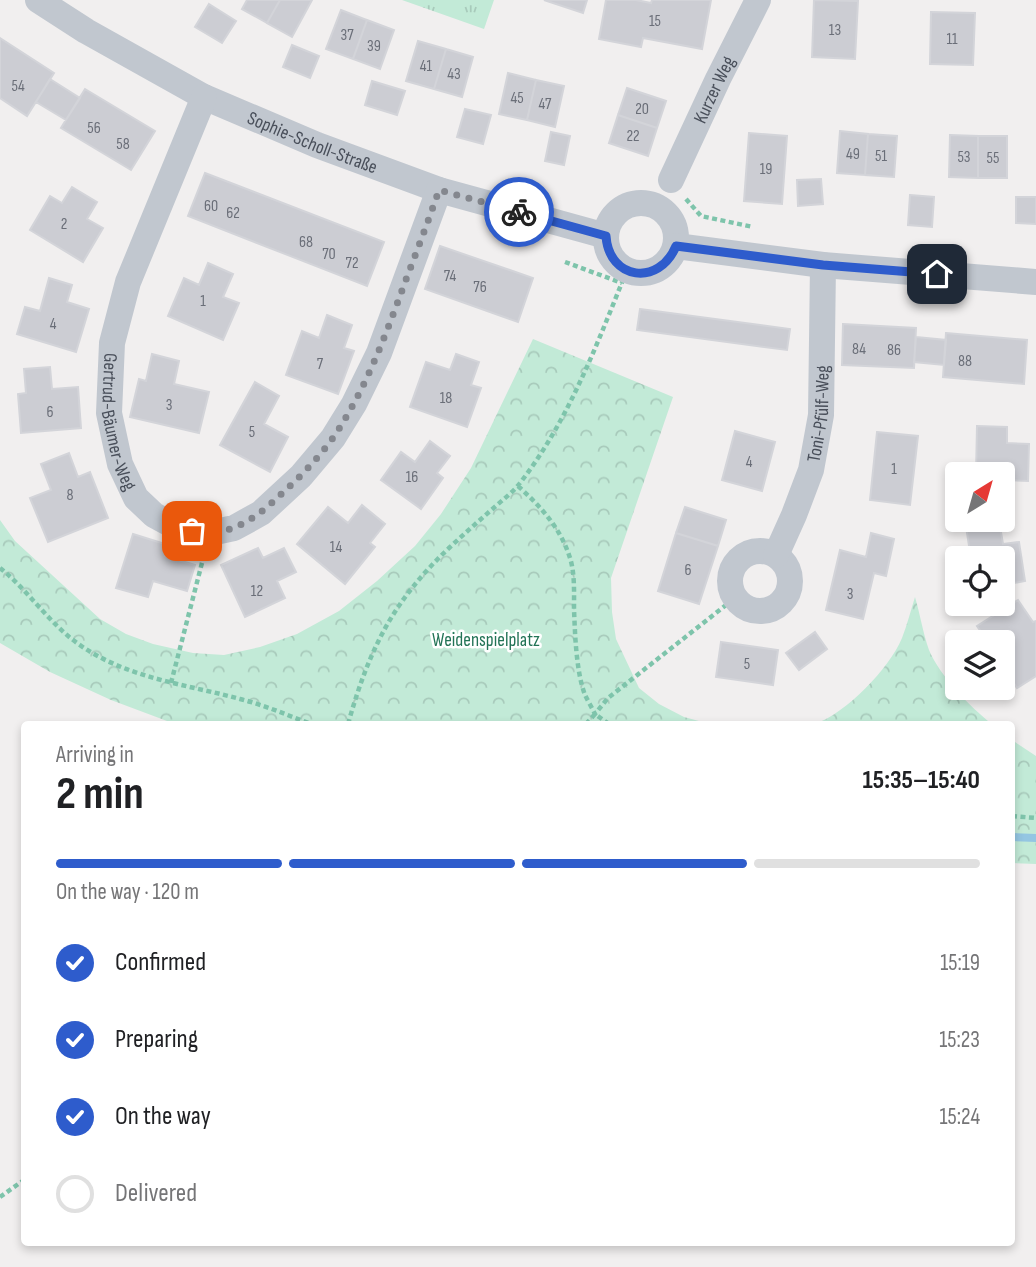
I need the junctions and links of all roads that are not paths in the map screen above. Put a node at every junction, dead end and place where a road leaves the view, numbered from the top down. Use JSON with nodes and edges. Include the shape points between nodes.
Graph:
{"nodes":[{"id":1,"x":38,"y":0,"type":"edge"},
{"id":2,"x":758,"y":0,"type":"edge"},
{"id":3,"x":204,"y":97,"type":"junction"},
{"id":4,"x":676,"y":188,"type":"road end"},
{"id":5,"x":439,"y":190,"type":"junction"},
{"id":6,"x":606,"y":236,"type":"junction"},
{"id":7,"x":676,"y":246,"type":"junction"},
{"id":8,"x":823,"y":265,"type":"junction"},
{"id":9,"x":1036,"y":282,"type":"edge"},
{"id":10,"x":776,"y":555,"type":"junction"}],
"edges":[{"from":1,"to":3,"type":"street","name":"Sophie-Scholl-Straße"},
{"from":2,"to":4,"type":"street","name":"Kurzer Weg","via":[[718,79]]},
{"from":3,"to":5,"type":"street","name":"Sophie-Scholl-Straße"},
{"from":3,"to":5,"type":"street","name":"Gertrud-Bäumer-Weg","via":[[128,282],[112,344],[109,413],[120,464],[136,498],[178,528],[206,534],[234,528],[261,513],[333,438],[379,353]]},
{"from":5,"to":6,"type":"street","name":"Sophie-Scholl-Straße"},
{"from":6,"to":7,"type":"street","via":[[611,256],[625,277],[657,270]]},
{"from":6,"to":7,"type":"street","via":[[609,224],[624,207],[647,204],[667,214],[674,224]]},
{"from":7,"to":8,"type":"street"},
{"from":8,"to":9,"type":"street"},
{"from":8,"to":10,"type":"street","name":"Toni-Pfülf-Weg","via":[[821,415],[811,470]]},
{"from":10,"to":10,"type":"street","via":[[758,551],[741,557],[730,581],[741,605],[760,612],[778,606],[785,598],[788,570]]}]}
